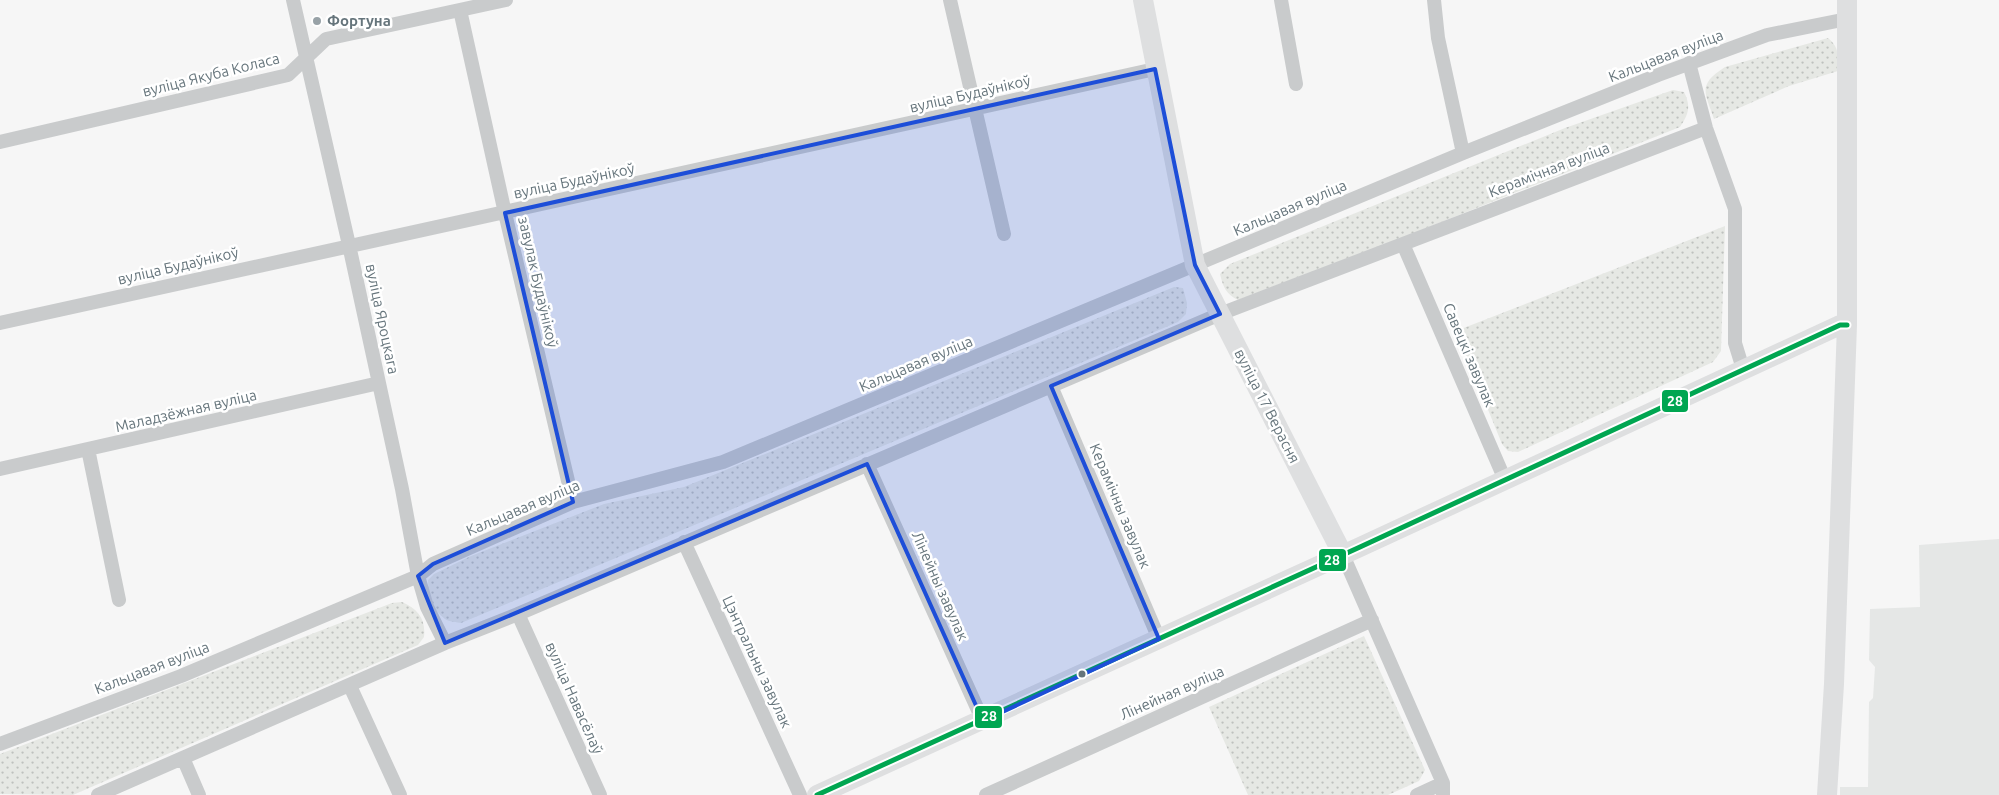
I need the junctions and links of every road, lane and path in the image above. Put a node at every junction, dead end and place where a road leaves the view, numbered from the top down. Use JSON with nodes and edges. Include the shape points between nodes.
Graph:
{"nodes":[{"id":1,"x":293,"y":0,"type":"edge"},
{"id":2,"x":506,"y":0,"type":"edge"},
{"id":3,"x":950,"y":0,"type":"edge"},
{"id":4,"x":1143,"y":0,"type":"edge"},
{"id":5,"x":1281,"y":0,"type":"edge"},
{"id":6,"x":1434,"y":0,"type":"edge"},
{"id":7,"x":460,"y":10,"type":"junction"},
{"id":8,"x":1847,"y":10,"type":"edge"},
{"id":9,"x":306,"y":58,"type":"junction"},
{"id":10,"x":1689,"y":63,"type":"junction"},
{"id":11,"x":1155,"y":69,"type":"junction"},
{"id":12,"x":1296,"y":84,"type":"dead end"},
{"id":13,"x":975,"y":110,"type":"junction"},
{"id":14,"x":1706,"y":128,"type":"junction"},
{"id":15,"x":0,"y":142,"type":"edge"},
{"id":16,"x":1463,"y":153,"type":"junction"},
{"id":17,"x":505,"y":213,"type":"junction"},
{"id":18,"x":1004,"y":234,"type":"dead end"},
{"id":19,"x":1403,"y":244,"type":"junction"},
{"id":20,"x":349,"y":245,"type":"junction"},
{"id":21,"x":1194,"y":265,"type":"junction"},
{"id":22,"x":1220,"y":314,"type":"junction"},
{"id":23,"x":0,"y":323,"type":"edge"},
{"id":24,"x":1847,"y":325,"type":"junction"},
{"id":25,"x":1743,"y":369,"type":"junction"},
{"id":26,"x":379,"y":383,"type":"junction"},
{"id":27,"x":1050,"y":386,"type":"junction"},
{"id":28,"x":88,"y":449,"type":"junction"},
{"id":29,"x":867,"y":464,"type":"junction"},
{"id":30,"x":0,"y":469,"type":"edge"},
{"id":31,"x":1505,"y":480,"type":"junction"},
{"id":32,"x":573,"y":502,"type":"junction"},
{"id":33,"x":684,"y":542,"type":"junction"},
{"id":34,"x":1343,"y":555,"type":"junction"},
{"id":35,"x":418,"y":576,"type":"junction"},
{"id":36,"x":119,"y":600,"type":"dead end"},
{"id":37,"x":518,"y":614,"type":"junction"},
{"id":38,"x":1372,"y":620,"type":"junction"},
{"id":39,"x":1159,"y":639,"type":"junction"},
{"id":40,"x":445,"y":643,"type":"junction"},
{"id":41,"x":350,"y":686,"type":"junction"},
{"id":42,"x":983,"y":721,"type":"junction"},
{"id":43,"x":0,"y":744,"type":"edge"},
{"id":44,"x":183,"y":758,"type":"junction"},
{"id":45,"x":1443,"y":789,"type":"edge"},
{"id":46,"x":98,"y":795,"type":"edge"},
{"id":47,"x":199,"y":795,"type":"edge"},
{"id":48,"x":400,"y":795,"type":"edge"},
{"id":49,"x":600,"y":795,"type":"edge"},
{"id":50,"x":800,"y":795,"type":"edge"},
{"id":51,"x":817,"y":795,"type":"edge"},
{"id":52,"x":986,"y":795,"type":"edge"},
{"id":53,"x":1417,"y":795,"type":"edge"},
{"id":54,"x":1827,"y":795,"type":"edge"}],
"edges":[{"from":1,"to":9,"type":"street","name":"вуліца Яроцкага"},
{"from":2,"to":7,"type":"street","name":"вуліца Якуба Коласа"},
{"from":3,"to":13,"type":"street"},
{"from":4,"to":11,"type":"street","name":"вуліца 17 Верасня"},
{"from":5,"to":12,"type":"street"},
{"from":6,"to":16,"type":"street","via":[[1438,38]]},
{"from":7,"to":9,"type":"street","name":"вуліца Якуба Коласа","via":[[326,39]]},
{"from":7,"to":17,"type":"street","name":"завулак Будаўнікоў"},
{"from":8,"to":10,"type":"street","name":"Кальцавая вуліца"},
{"from":8,"to":24,"type":"street"},
{"from":9,"to":15,"type":"street","name":"вуліца Якуба Коласа","via":[[288,75]]},
{"from":9,"to":20,"type":"street","name":"вуліца Яроцкага"},
{"from":10,"to":14,"type":"street"},
{"from":10,"to":16,"type":"street","name":"Кальцавая вуліца"},
{"from":11,"to":13,"type":"street","name":"вуліца Будаўнікоў"},
{"from":11,"to":21,"type":"street","name":"вуліца 17 Верасня"},
{"from":13,"to":17,"type":"street","name":"вуліца Будаўнікоў"},
{"from":13,"to":18,"type":"street"},
{"from":14,"to":19,"type":"street","name":"Керамічная вуліца"},
{"from":14,"to":25,"type":"street","via":[[1735,209],[1735,343]]},
{"from":16,"to":21,"type":"street","name":"Кальцавая вуліца"},
{"from":17,"to":20,"type":"street","name":"вуліца Будаўнікоў"},
{"from":17,"to":32,"type":"street","name":"завулак Будаўнікоў"},
{"from":19,"to":22,"type":"street","name":"Керамічная вуліца"},
{"from":19,"to":31,"type":"street","name":"Савецкі завулак"},
{"from":20,"to":23,"type":"street","name":"вуліца Будаўнікоў"},
{"from":20,"to":26,"type":"street","name":"вуліца Яроцкага"},
{"from":21,"to":22,"type":"street","name":"вуліца 17 Верасня"},
{"from":21,"to":32,"type":"street","name":"Кальцавая вуліца","via":[[723,462]]},
{"from":22,"to":27,"type":"street","name":"Керамічная вуліца"},
{"from":22,"to":34,"type":"street","name":"вуліца 17 Верасня"},
{"from":24,"to":25,"type":"street","via":[[1840,325]]},
{"from":24,"to":54,"type":"street"},
{"from":25,"to":31,"type":"street"},
{"from":26,"to":28,"type":"street","name":"Маладзёжная вуліца"},
{"from":26,"to":35,"type":"street","name":"вуліца Яроцкага"},
{"from":27,"to":29,"type":"street","name":"Керамічная вуліца"},
{"from":27,"to":39,"type":"street","name":"Керамічны завулак"},
{"from":28,"to":30,"type":"street","name":"Маладзёжная вуліца"},
{"from":28,"to":36,"type":"street"},
{"from":29,"to":33,"type":"street","name":"Керамічная вуліца"},
{"from":29,"to":42,"type":"street","name":"Лінейны завулак"},
{"from":31,"to":34,"type":"street"},
{"from":32,"to":35,"type":"street","name":"Кальцавая вуліца","via":[[433,564]]},
{"from":33,"to":37,"type":"street","name":"Керамічная вуліца"},
{"from":33,"to":50,"type":"street","name":"Цэнтральны завулак"},
{"from":34,"to":38,"type":"street","name":"вуліца 17 Верасня"},
{"from":34,"to":39,"type":"street"},
{"from":35,"to":40,"type":"street","name":"вуліца Яроцкага","via":[[427,606]]},
{"from":35,"to":43,"type":"street","name":"Кальцавая вуліца","via":[[181,676]]},
{"from":37,"to":40,"type":"street","name":"Керамічная вуліца"},
{"from":37,"to":49,"type":"street","name":"вуліца Навасёлаў"},
{"from":38,"to":45,"type":"street","name":"вуліца 17 Верасня"},
{"from":38,"to":52,"type":"street","name":"Лінейная вуліца"},
{"from":39,"to":42,"type":"street"},
{"from":40,"to":41,"type":"street","name":"Керамічная вуліца"},
{"from":41,"to":44,"type":"street","name":"Керамічная вуліца"},
{"from":41,"to":48,"type":"street"},
{"from":42,"to":51,"type":"street"},
{"from":44,"to":46,"type":"street","name":"Керамічная вуліца"},
{"from":44,"to":47,"type":"street"},
{"from":45,"to":53,"type":"street"}]}
